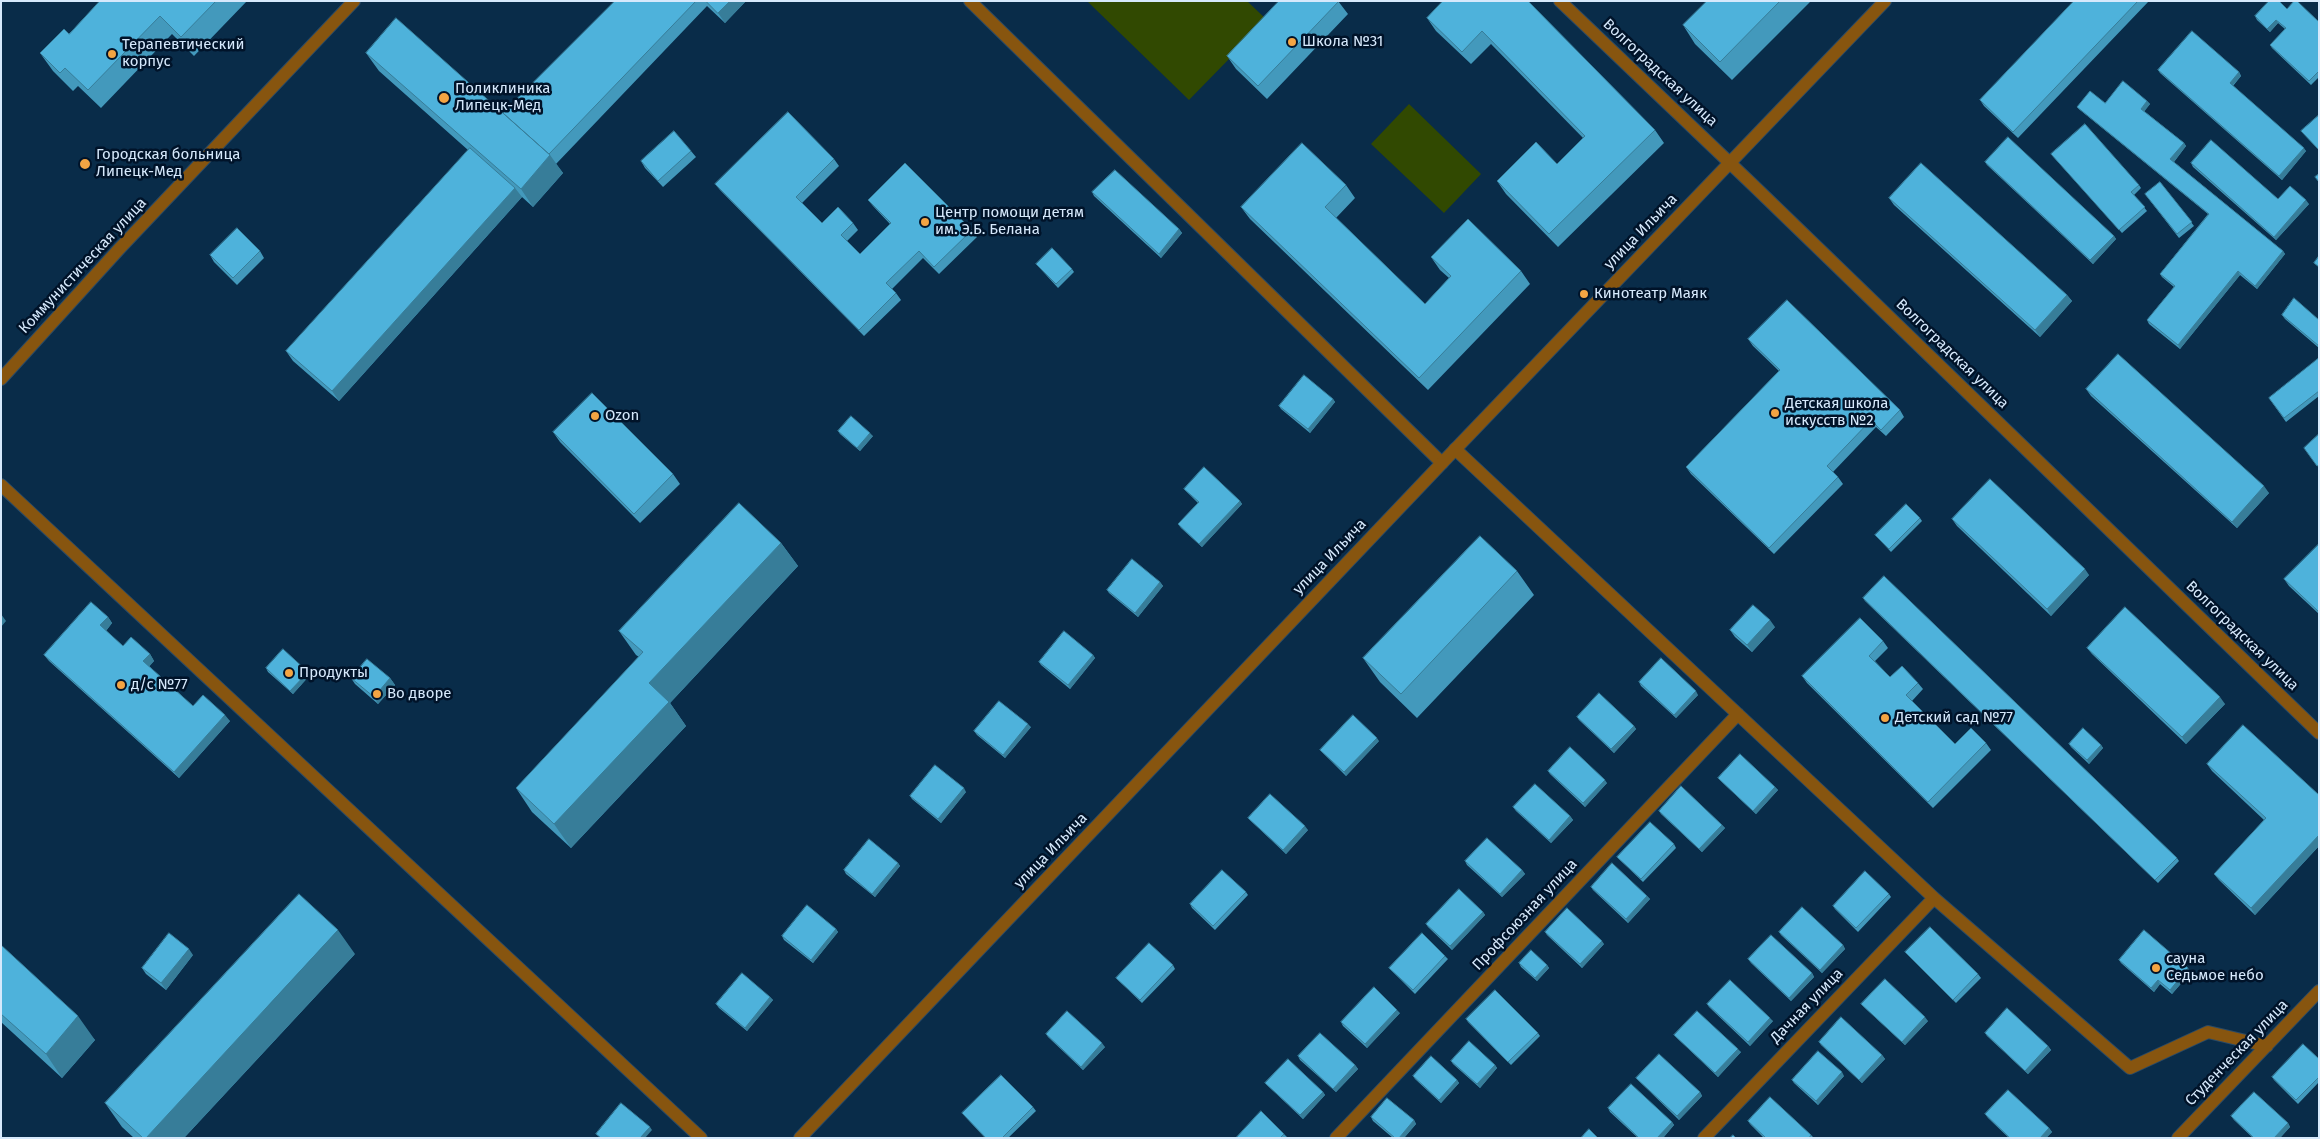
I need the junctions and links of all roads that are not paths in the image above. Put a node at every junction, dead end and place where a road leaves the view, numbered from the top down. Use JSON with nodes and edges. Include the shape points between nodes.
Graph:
{"nodes":[{"id":1,"x":354,"y":1,"type":"edge"},
{"id":2,"x":970,"y":1,"type":"edge"},
{"id":3,"x":1560,"y":1,"type":"edge"},
{"id":4,"x":1885,"y":1,"type":"edge"},
{"id":5,"x":1730,"y":163,"type":"junction"},
{"id":6,"x":1,"y":379,"type":"edge"},
{"id":7,"x":1455,"y":450,"type":"junction"},
{"id":8,"x":1442,"y":462,"type":"junction"},
{"id":9,"x":1,"y":485,"type":"edge"},
{"id":10,"x":1738,"y":714,"type":"junction"},
{"id":11,"x":2319,"y":733,"type":"edge"},
{"id":12,"x":1934,"y":898,"type":"junction"},
{"id":13,"x":2319,"y":991,"type":"edge"},
{"id":14,"x":2267,"y":1046,"type":"junction"},
{"id":15,"x":701,"y":1138,"type":"edge"},
{"id":16,"x":800,"y":1138,"type":"edge"},
{"id":17,"x":1336,"y":1138,"type":"edge"},
{"id":18,"x":1704,"y":1138,"type":"edge"},
{"id":19,"x":2178,"y":1138,"type":"edge"}],
"edges":[{"from":1,"to":6,"type":"street","name":"Коммунистическая улица"},
{"from":2,"to":8,"type":"street"},
{"from":3,"to":5,"type":"street","name":"Волгоградская улица"},
{"from":4,"to":5,"type":"street","name":"улица Ильича"},
{"from":5,"to":7,"type":"street","name":"улица Ильича"},
{"from":5,"to":11,"type":"street","name":"Волгоградская улица"},
{"from":7,"to":8,"type":"street","name":"улица Ильича"},
{"from":7,"to":10,"type":"street"},
{"from":8,"to":16,"type":"street","name":"улица Ильича"},
{"from":9,"to":15,"type":"street"},
{"from":10,"to":12,"type":"street"},
{"from":10,"to":17,"type":"street","name":"Профсоюзная улица"},
{"from":12,"to":14,"type":"street","via":[[2130,1068],[2208,1032]]},
{"from":12,"to":18,"type":"street","name":"Дачная улица"},
{"from":13,"to":14,"type":"street","name":"Студенческая улица"},
{"from":14,"to":19,"type":"street","name":"Студенческая улица"}]}
